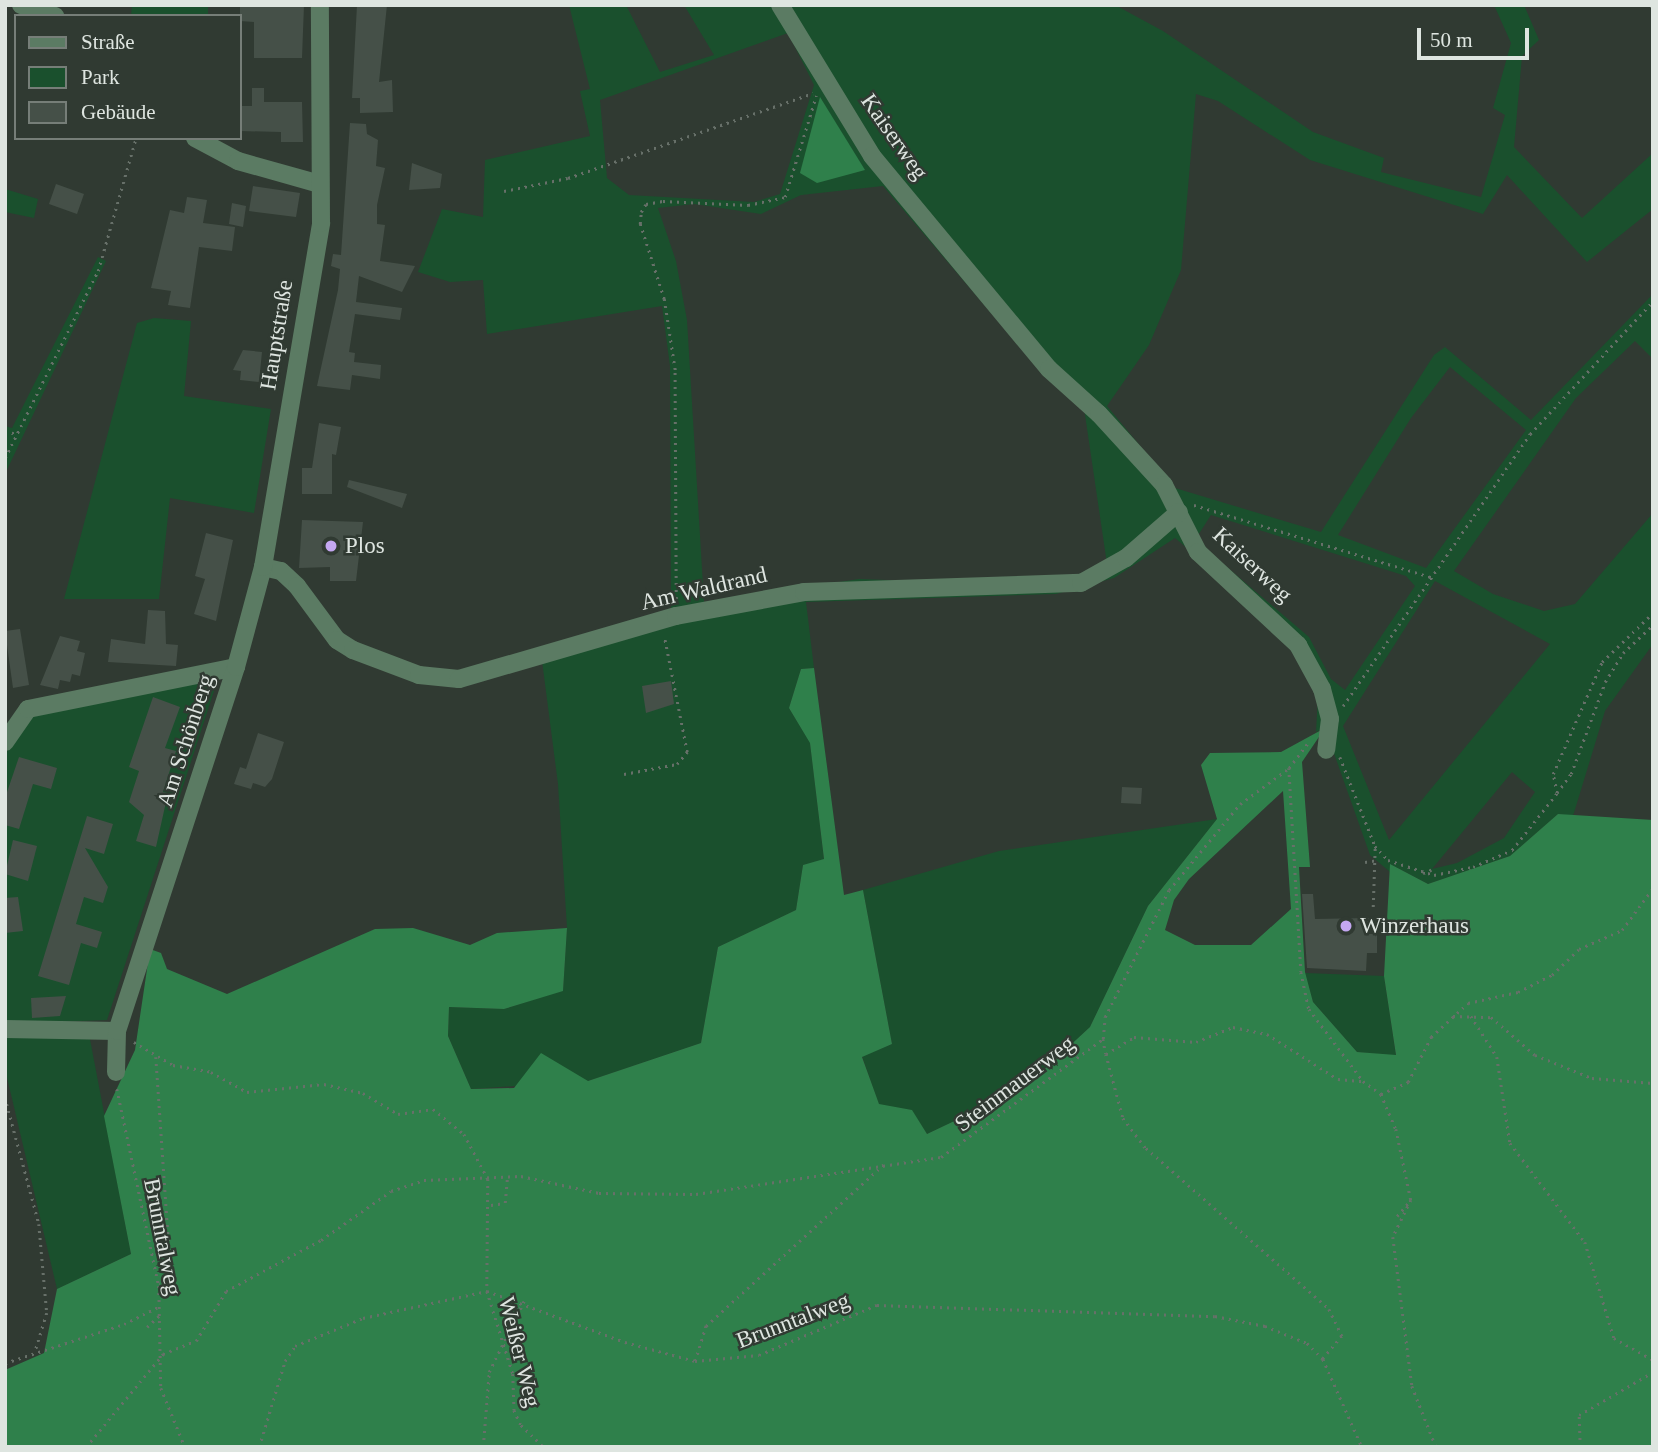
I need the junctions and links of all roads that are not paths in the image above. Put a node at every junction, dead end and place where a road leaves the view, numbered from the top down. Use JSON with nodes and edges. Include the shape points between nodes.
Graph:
{"nodes":[{"id":1,"x":21,"y":5,"type":"edge"},
{"id":2,"x":320,"y":5,"type":"edge"},
{"id":3,"x":780,"y":5,"type":"edge"},
{"id":4,"x":49,"y":14,"type":"edge"},
{"id":5,"x":199,"y":140,"type":"edge"},
{"id":6,"x":320,"y":184,"type":"junction"},
{"id":7,"x":1179,"y":512,"type":"junction"},
{"id":8,"x":263,"y":566,"type":"junction"},
{"id":9,"x":236,"y":667,"type":"junction"},
{"id":10,"x":5,"y":741,"type":"edge"},
{"id":11,"x":1319,"y":744,"type":"road end"},
{"id":12,"x":5,"y":1029,"type":"edge"},
{"id":13,"x":117,"y":1031,"type":"junction"},
{"id":14,"x":116,"y":1072,"type":"road end"}],
"edges":[{"from":1,"to":4,"type":"street"},
{"from":2,"to":6,"type":"street","name":"Hauptstraße"},
{"from":3,"to":7,"type":"street","name":"Kaiserweg","via":[[872,156],[1049,369],[1156,475]]},
{"from":5,"to":6,"type":"street","via":[[238,161]]},
{"from":6,"to":8,"type":"street","name":"Hauptstraße","via":[[321,223]]},
{"from":7,"to":8,"type":"street","name":"Am Waldrand","via":[[1126,558],[1081,583],[985,590],[837,588],[669,619],[477,676],[440,679],[337,640],[297,586],[281,571]]},
{"from":7,"to":11,"type":"street","name":"Kaiserweg","via":[[1198,552],[1298,645],[1322,689],[1330,725]]},
{"from":8,"to":9,"type":"street","name":"Hauptstraße"},
{"from":9,"to":10,"type":"street","name":"Am Schönberg","via":[[28,709]]},
{"from":9,"to":13,"type":"street","name":"Am Schönberg"},
{"from":12,"to":13,"type":"street"},
{"from":13,"to":14,"type":"street","name":"Am Schönberg"}]}
